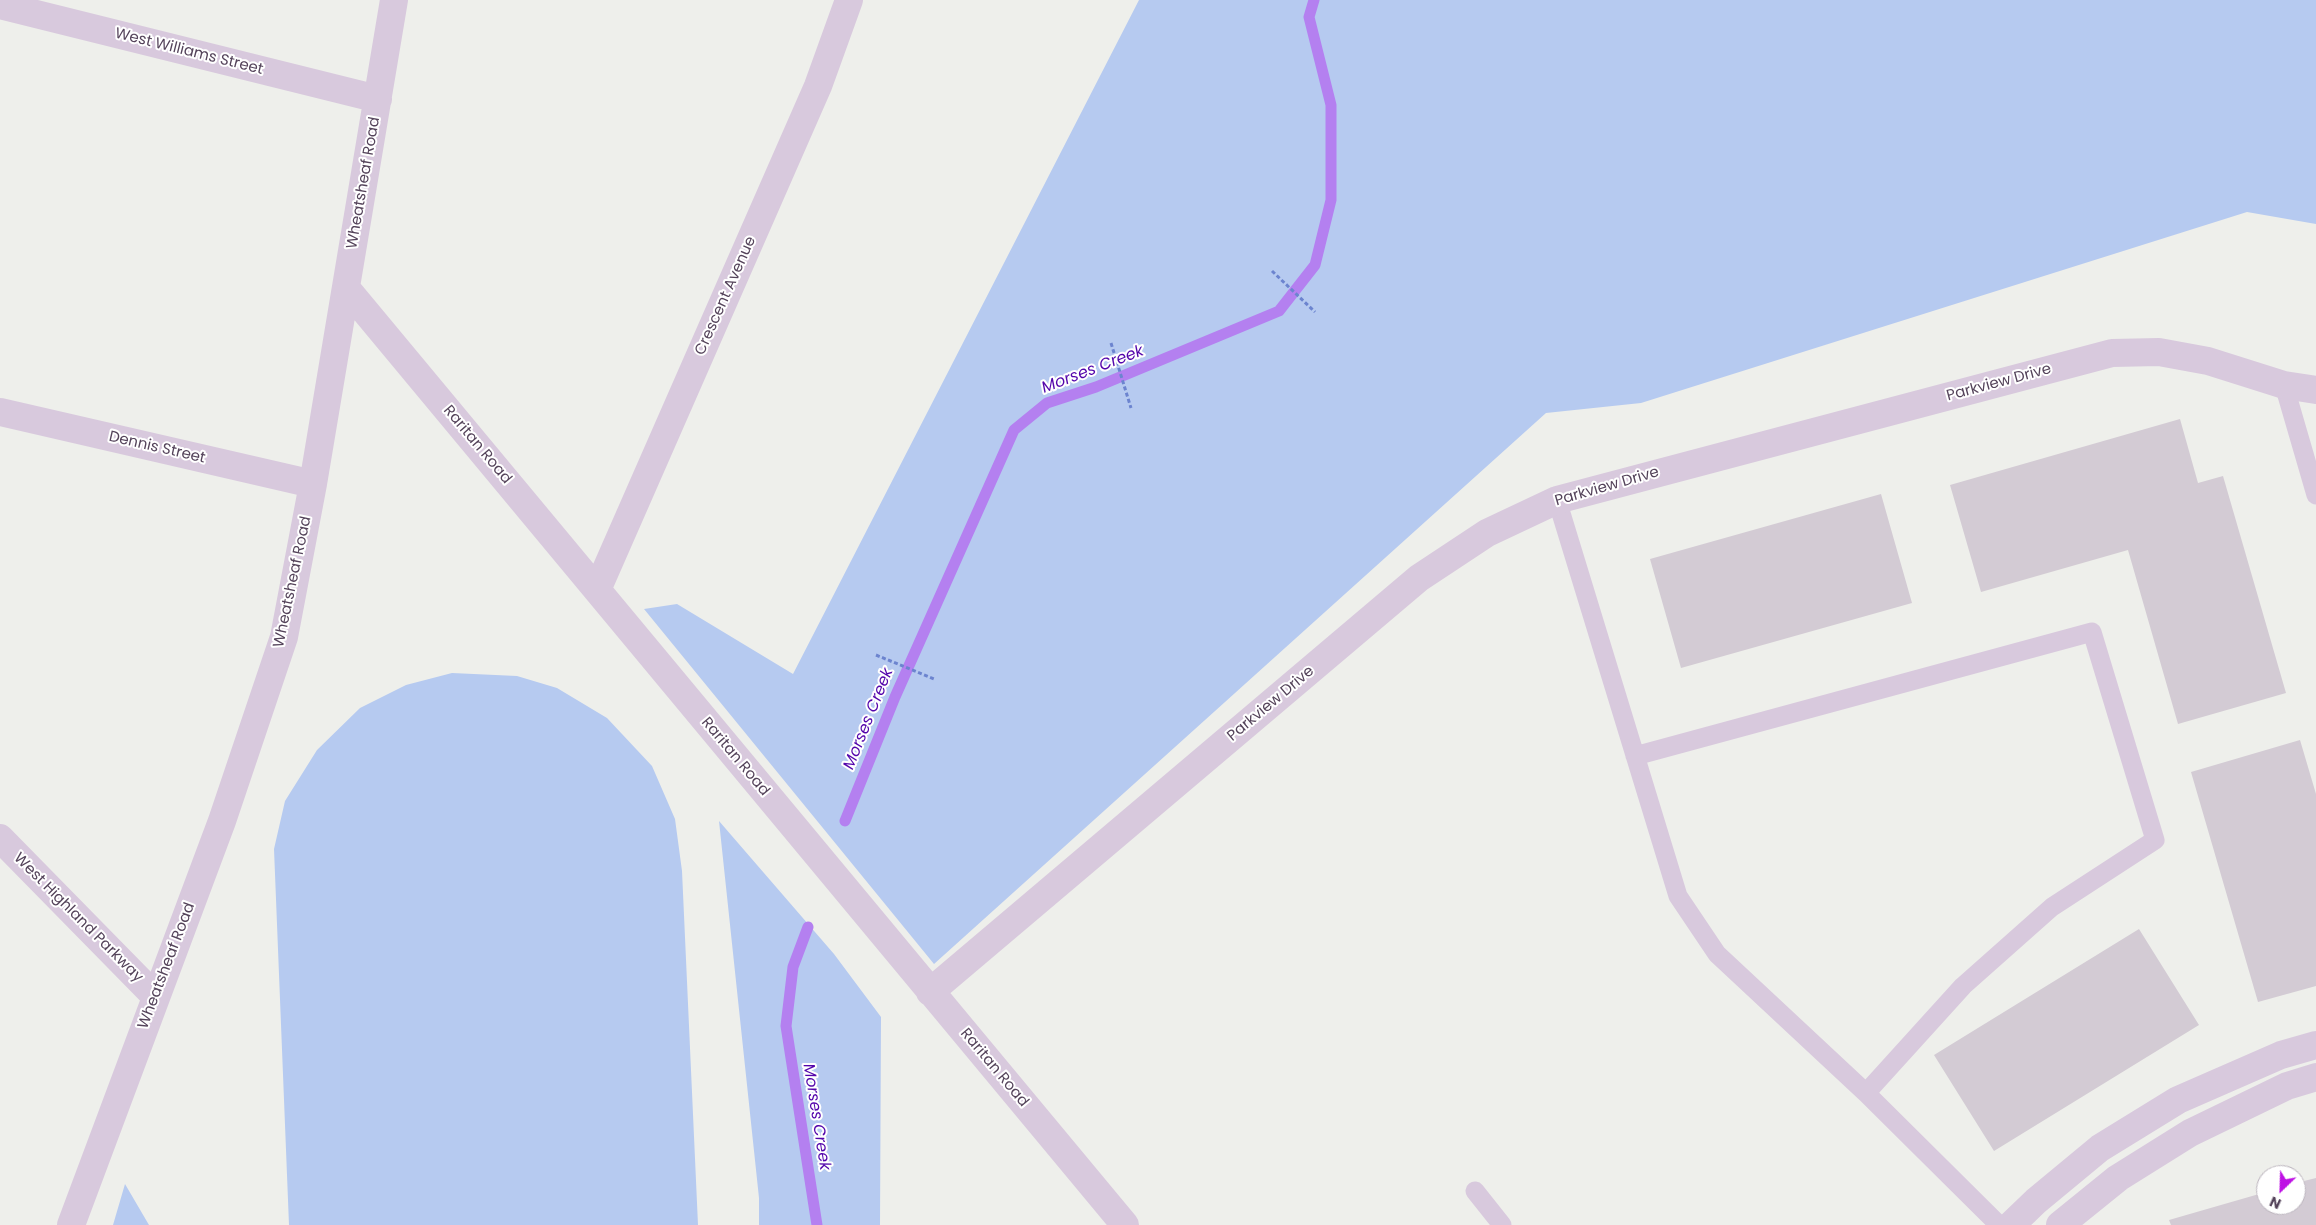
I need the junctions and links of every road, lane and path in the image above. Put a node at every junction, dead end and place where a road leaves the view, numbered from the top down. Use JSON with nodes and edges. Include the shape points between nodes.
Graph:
{"nodes":[{"id":1,"x":394,"y":0,"type":"edge"},
{"id":2,"x":848,"y":0,"type":"edge"},
{"id":3,"x":0,"y":5,"type":"edge"},
{"id":4,"x":378,"y":99,"type":"junction"},
{"id":5,"x":1272,"y":271,"type":"dead end"},
{"id":6,"x":346,"y":288,"type":"junction"},
{"id":7,"x":1314,"y":312,"type":"dead end"},
{"id":8,"x":1111,"y":343,"type":"dead end"},
{"id":9,"x":2284,"y":385,"type":"junction"},
{"id":10,"x":2316,"y":390,"type":"edge"},
{"id":11,"x":1131,"y":408,"type":"dead end"},
{"id":12,"x":0,"y":412,"type":"edge"},
{"id":13,"x":313,"y":484,"type":"junction"},
{"id":14,"x":2316,"y":494,"type":"edge"},
{"id":15,"x":1557,"y":500,"type":"junction"},
{"id":16,"x":597,"y":590,"type":"junction"},
{"id":17,"x":876,"y":655,"type":"dead end"},
{"id":18,"x":934,"y":679,"type":"dead end"},
{"id":19,"x":1635,"y":756,"type":"junction"},
{"id":20,"x":0,"y":838,"type":"edge"},
{"id":21,"x":930,"y":992,"type":"junction"},
{"id":22,"x":156,"y":997,"type":"junction"},
{"id":23,"x":2316,"y":1045,"type":"edge"},
{"id":24,"x":2316,"y":1077,"type":"edge"},
{"id":25,"x":1866,"y":1094,"type":"junction"},
{"id":26,"x":1475,"y":1191,"type":"dead end"},
{"id":27,"x":71,"y":1225,"type":"edge"},
{"id":28,"x":1125,"y":1225,"type":"edge"},
{"id":29,"x":1502,"y":1225,"type":"edge"},
{"id":30,"x":1999,"y":1225,"type":"edge"},
{"id":31,"x":2011,"y":1225,"type":"edge"},
{"id":32,"x":2060,"y":1225,"type":"edge"}],
"edges":[{"from":1,"to":4,"type":"street","name":"Wheatsheaf Road"},
{"from":2,"to":16,"type":"street","name":"Crescent Avenue","via":[[818,86]]},
{"from":3,"to":4,"type":"street","name":"West Williams Street"},
{"from":4,"to":6,"type":"street","name":"Wheatsheaf Road"},
{"from":5,"to":7,"type":"path"},
{"from":6,"to":13,"type":"street","name":"Wheatsheaf Road"},
{"from":6,"to":16,"type":"street","name":"Raritan Road"},
{"from":8,"to":11,"type":"path"},
{"from":9,"to":10,"type":"street","name":"Parkview Drive"},
{"from":9,"to":14,"type":"lane"},
{"from":9,"to":15,"type":"street","name":"Parkview Drive","via":[[2208,360],[2159,352],[2112,353]]},
{"from":12,"to":13,"type":"street","name":"Dennis Street"},
{"from":13,"to":22,"type":"street","name":"Wheatsheaf Road","via":[[284,637],[222,821]]},
{"from":15,"to":19,"type":"lane"},
{"from":15,"to":21,"type":"street","name":"Parkview Drive","via":[[1486,533],[1420,578]]},
{"from":16,"to":21,"type":"street","name":"Raritan Road"},
{"from":17,"to":18,"type":"path"},
{"from":19,"to":25,"type":"lane","via":[[1678,896],[1717,954]]},
{"from":19,"to":25,"type":"lane","via":[[2092,632],[2155,840],[2045,914],[1962,986]]},
{"from":20,"to":22,"type":"street","name":"West Highland Parkway"},
{"from":21,"to":28,"type":"street","name":"Raritan Road"},
{"from":22,"to":27,"type":"street","name":"Wheatsheaf Road"},
{"from":23,"to":31,"type":"street","via":[[2281,1055],[2178,1100],[2100,1148]]},
{"from":24,"to":32,"type":"street","via":[[2287,1086],[2190,1132],[2118,1178]]},
{"from":25,"to":30,"type":"lane"},
{"from":26,"to":29,"type":"lane"}]}
